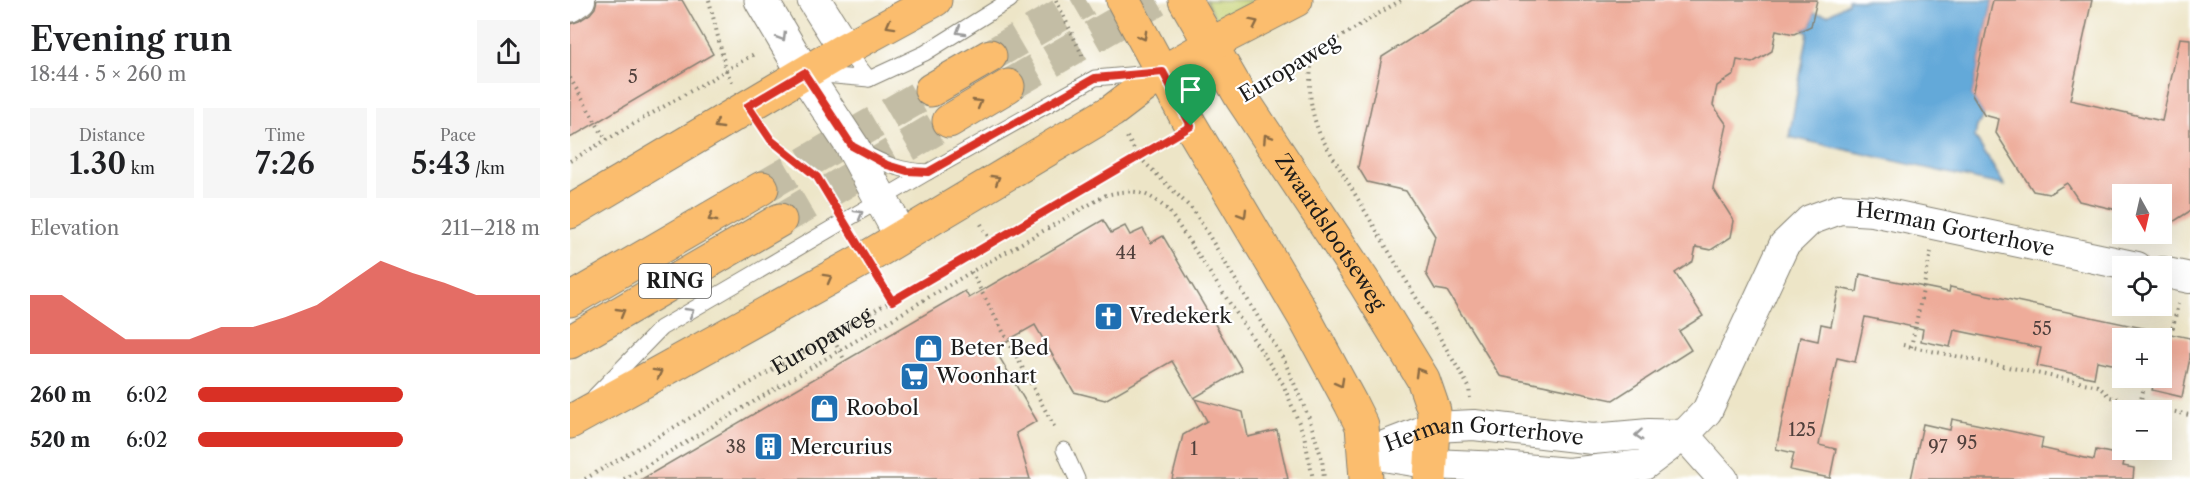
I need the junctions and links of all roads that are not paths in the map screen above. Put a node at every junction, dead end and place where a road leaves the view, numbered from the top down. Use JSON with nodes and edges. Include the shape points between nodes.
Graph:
{"nodes":[{"id":1,"x":580,"y":0,"type":"edge"},
{"id":2,"x":761,"y":0,"type":"edge"},
{"id":3,"x":814,"y":0,"type":"edge"},
{"id":4,"x":935,"y":0,"type":"edge"},
{"id":5,"x":1010,"y":0,"type":"edge"},
{"id":6,"x":1123,"y":0,"type":"edge"},
{"id":7,"x":1185,"y":0,"type":"edge"},
{"id":8,"x":1296,"y":0,"type":"edge"},
{"id":9,"x":570,"y":7,"type":"edge"},
{"id":10,"x":1211,"y":44,"type":"junction"},
{"id":11,"x":845,"y":49,"type":"junction"},
{"id":12,"x":990,"y":56,"type":"tunnel mouth"},
{"id":13,"x":1163,"y":72,"type":"junction"},
{"id":14,"x":804,"y":73,"type":"junction"},
{"id":15,"x":869,"y":79,"type":"junction"},
{"id":16,"x":1008,"y":86,"type":"tunnel mouth"},
{"id":17,"x":931,"y":90,"type":"tunnel mouth"},
{"id":18,"x":949,"y":121,"type":"tunnel mouth"},
{"id":19,"x":852,"y":146,"type":"junction"},
{"id":20,"x":928,"y":172,"type":"junction"},
{"id":21,"x":762,"y":188,"type":"tunnel mouth"},
{"id":22,"x":882,"y":201,"type":"junction"},
{"id":23,"x":570,"y":212,"type":"edge"},
{"id":24,"x":780,"y":219,"type":"tunnel mouth"},
{"id":25,"x":902,"y":236,"type":"junction"},
{"id":26,"x":2112,"y":262,"type":"edge"},
{"id":27,"x":570,"y":300,"type":"edge"},
{"id":28,"x":570,"y":342,"type":"edge"},
{"id":29,"x":570,"y":422,"type":"edge"},
{"id":30,"x":1434,"y":427,"type":"junction"},
{"id":31,"x":1684,"y":435,"type":"junction"},
{"id":32,"x":1064,"y":450,"type":"road end"},
{"id":33,"x":1366,"y":466,"type":"edge"},
{"id":34,"x":1431,"y":472,"type":"edge"},
{"id":35,"x":1077,"y":479,"type":"edge"},
{"id":36,"x":1723,"y":479,"type":"edge"}],
"edges":[{"from":1,"to":9,"type":"street"},
{"from":2,"to":14,"type":"street","one_way":true},
{"from":3,"to":11,"type":"street"},
{"from":4,"to":11,"type":"main road","one_way":true},
{"from":5,"to":15,"type":"lane","one_way":true,"via":[[925,53]]},
{"from":6,"to":13,"type":"main road","one_way":true},
{"from":7,"to":10,"type":"main road","name":"Zwaardslootseweg"},
{"from":10,"to":8,"type":"main road","one_way":true},
{"from":10,"to":13,"type":"main road"},
{"from":30,"to":10,"type":"main road","name":"Zwaardslootseweg","one_way":true,"via":[[1434,411],[1424,379],[1241,97]]},
{"from":11,"to":14,"type":"main road"},
{"from":11,"to":15,"type":"lane"},
{"from":12,"to":17,"type":"main road"},
{"from":13,"to":20,"type":"lane","via":[[1095,78]]},
{"from":25,"to":13,"type":"main road","one_way":true,"via":[[1112,111]]},
{"from":13,"to":33,"type":"main road","one_way":true,"via":[[1351,404],[1362,426]]},
{"from":14,"to":15,"type":"lane"},
{"from":14,"to":19,"type":"street"},
{"from":14,"to":23,"type":"main road","one_way":true},
{"from":18,"to":16,"type":"main road","one_way":true},
{"from":19,"to":20,"type":"lane","via":[[887,165]]},
{"from":19,"to":22,"type":"street"},
{"from":20,"to":22,"type":"lane"},
{"from":21,"to":27,"type":"main road","number":"RING","one_way":true},
{"from":22,"to":25,"type":"street"},
{"from":29,"to":22,"type":"lane","one_way":true,"via":[[662,328]]},
{"from":28,"to":24,"type":"main road","number":"RING","one_way":true},
{"from":29,"to":25,"type":"main road","one_way":true},
{"from":26,"to":31,"type":"street","name":"Herman Gorterhove","via":[[1873,211],[1840,209],[1810,220],[1784,244],[1707,411]]},
{"from":31,"to":30,"type":"street","name":"Herman Gorterhove","one_way":true,"via":[[1593,439],[1474,425]]},
{"from":30,"to":33,"type":"street","name":"Herman Gorterhove"},
{"from":30,"to":34,"type":"main road","name":"Zwaardslootseweg"},
{"from":31,"to":34,"type":"street","name":"Herman Gorterhove","via":[[1644,465],[1568,473],[1502,467]]},
{"from":31,"to":36,"type":"street"},
{"from":32,"to":35,"type":"lane"},
{"from":33,"to":34,"type":"street","name":"Herman Gorterhove"}]}
